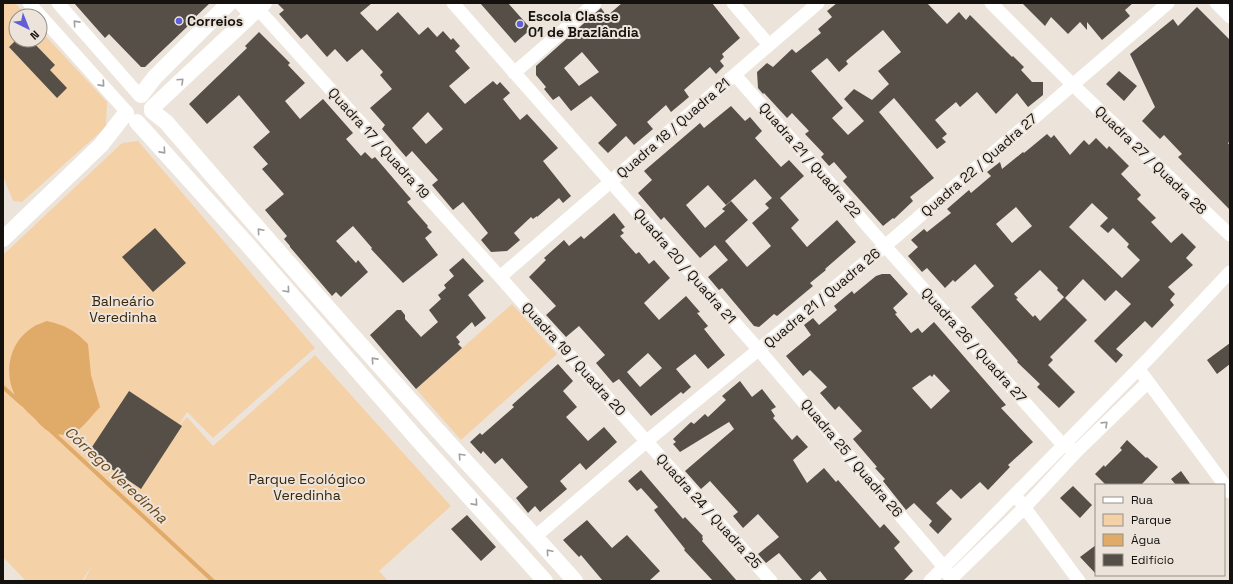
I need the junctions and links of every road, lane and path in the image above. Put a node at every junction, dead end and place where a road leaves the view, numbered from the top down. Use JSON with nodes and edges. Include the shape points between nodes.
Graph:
{"nodes":[{"id":1,"x":29,"y":3,"type":"edge"},
{"id":2,"x":58,"y":3,"type":"edge"},
{"id":3,"x":229,"y":3,"type":"edge"},
{"id":4,"x":239,"y":3,"type":"edge"},
{"id":5,"x":453,"y":3,"type":"edge"},
{"id":6,"x":595,"y":3,"type":"edge"},
{"id":7,"x":733,"y":3,"type":"edge"},
{"id":8,"x":818,"y":3,"type":"edge"},
{"id":9,"x":991,"y":3,"type":"edge"},
{"id":10,"x":1168,"y":3,"type":"edge"},
{"id":11,"x":1216,"y":3,"type":"edge"},
{"id":12,"x":260,"y":5,"type":"edge"},
{"id":13,"x":1230,"y":17,"type":"edge"},
{"id":14,"x":769,"y":45,"type":"junction"},
{"id":15,"x":99,"y":48,"type":"junction"},
{"id":16,"x":82,"y":62,"type":"junction"},
{"id":17,"x":514,"y":73,"type":"junction"},
{"id":18,"x":735,"y":75,"type":"junction"},
{"id":19,"x":1072,"y":84,"type":"junction"},
{"id":20,"x":140,"y":95,"type":"junction"},
{"id":21,"x":152,"y":109,"type":"junction"},
{"id":22,"x":131,"y":116,"type":"junction"},
{"id":23,"x":611,"y":182,"type":"junction"},
{"id":24,"x":1230,"y":235,"type":"edge"},
{"id":25,"x":3,"y":239,"type":"edge"},
{"id":26,"x":885,"y":246,"type":"junction"},
{"id":27,"x":279,"y":253,"type":"junction"},
{"id":28,"x":266,"y":266,"type":"junction"},
{"id":29,"x":1230,"y":272,"type":"edge"},
{"id":30,"x":500,"y":277,"type":"junction"},
{"id":31,"x":759,"y":350,"type":"junction"},
{"id":32,"x":1138,"y":369,"type":"junction"},
{"id":33,"x":1148,"y":382,"type":"junction"},
{"id":34,"x":414,"y":404,"type":"junction"},
{"id":35,"x":399,"y":418,"type":"junction"},
{"id":36,"x":434,"y":427,"type":"junction"},
{"id":37,"x":418,"y":440,"type":"junction"},
{"id":38,"x":647,"y":441,"type":"junction"},
{"id":39,"x":1063,"y":445,"type":"junction"},
{"id":40,"x":1077,"y":451,"type":"junction"},
{"id":41,"x":1224,"y":484,"type":"edge"},
{"id":42,"x":1015,"y":494,"type":"junction"},
{"id":43,"x":1025,"y":507,"type":"junction"},
{"id":44,"x":536,"y":536,"type":"junction"},
{"id":45,"x":944,"y":567,"type":"junction"},
{"id":46,"x":952,"y":580,"type":"edge"},
{"id":47,"x":546,"y":581,"type":"edge"},
{"id":48,"x":575,"y":581,"type":"edge"},
{"id":49,"x":771,"y":581,"type":"edge"},
{"id":50,"x":930,"y":581,"type":"edge"},
{"id":51,"x":1079,"y":581,"type":"edge"}],
"edges":[{"from":1,"to":16,"type":"street"},
{"from":15,"to":2,"type":"street","one_way":true},
{"from":3,"to":20,"type":"street"},
{"from":4,"to":12,"type":"street","via":[[247,11]]},
{"from":5,"to":17,"type":"street","name":"Quadra 20 / Quadra 21"},
{"from":6,"to":17,"type":"street"},
{"from":7,"to":14,"type":"street"},
{"from":8,"to":14,"type":"street","name":"Quadra 18 / Quadra 21"},
{"from":9,"to":19,"type":"street","name":"Quadra 27 / Quadra 28"},
{"from":10,"to":19,"type":"street","name":"Quadra 22 / Quadra 27"},
{"from":11,"to":13,"type":"street"},
{"from":21,"to":12,"type":"street","one_way":true},
{"from":12,"to":30,"type":"street","name":"Quadra 17 / Quadra 19"},
{"from":14,"to":18,"type":"street","name":"Quadra 18 / Quadra 21"},
{"from":15,"to":16,"type":"street","via":[[88,42],[80,45],[78,51]]},
{"from":15,"to":20,"type":"street"},
{"from":16,"to":22,"type":"street","one_way":true},
{"from":17,"to":23,"type":"street","name":"Quadra 20 / Quadra 21"},
{"from":18,"to":23,"type":"street","name":"Quadra 18 / Quadra 21"},
{"from":18,"to":26,"type":"street","name":"Quadra 21 / Quadra 22"},
{"from":19,"to":24,"type":"street","name":"Quadra 27 / Quadra 28"},
{"from":19,"to":26,"type":"street","name":"Quadra 22 / Quadra 27"},
{"from":20,"to":21,"type":"street","via":[[149,100]]},
{"from":20,"to":22,"type":"street","via":[[133,96],[126,104]]},
{"from":21,"to":22,"type":"street","via":[[144,121]]},
{"from":27,"to":21,"type":"street","one_way":true},
{"from":22,"to":25,"type":"street"},
{"from":22,"to":28,"type":"street","one_way":true},
{"from":23,"to":30,"type":"street","name":"Quadra 18 / Quadra 21"},
{"from":23,"to":31,"type":"street","name":"Quadra 20 / Quadra 21"},
{"from":26,"to":31,"type":"street","name":"Quadra 21 / Quadra 26"},
{"from":26,"to":39,"type":"street","name":"Quadra 26 / Quadra 27"},
{"from":27,"to":28,"type":"street","via":[[280,259],[277,264],[272,267]]},
{"from":34,"to":27,"type":"street","one_way":true},
{"from":28,"to":35,"type":"street","one_way":true},
{"from":29,"to":32,"type":"street"},
{"from":30,"to":38,"type":"street","name":"Quadra 19 / Quadra 20"},
{"from":31,"to":38,"type":"street","name":"Quadra 21 / Quadra 26"},
{"from":31,"to":45,"type":"street","name":"Quadra 25 / Quadra 26"},
{"from":32,"to":33,"type":"street"},
{"from":32,"to":39,"type":"street"},
{"from":40,"to":33,"type":"street","one_way":true},
{"from":33,"to":41,"type":"street"},
{"from":34,"to":35,"type":"street","via":[[410,415]]},
{"from":34,"to":36,"type":"street"},
{"from":35,"to":37,"type":"street"},
{"from":36,"to":37,"type":"street","via":[[421,428]]},
{"from":44,"to":36,"type":"street","one_way":true},
{"from":37,"to":47,"type":"street","one_way":true},
{"from":38,"to":44,"type":"street","name":"Quadra 21 / Quadra 26"},
{"from":38,"to":49,"type":"street","name":"Quadra 24 / Quadra 25"},
{"from":39,"to":40,"type":"street"},
{"from":39,"to":42,"type":"street"},
{"from":40,"to":43,"type":"street"},
{"from":42,"to":43,"type":"street"},
{"from":42,"to":45,"type":"street"},
{"from":43,"to":46,"type":"street"},
{"from":43,"to":51,"type":"street"},
{"from":48,"to":44,"type":"street","one_way":true},
{"from":45,"to":46,"type":"street","name":"Quadra 25 / Quadra 26"},
{"from":45,"to":50,"type":"street"}]}
